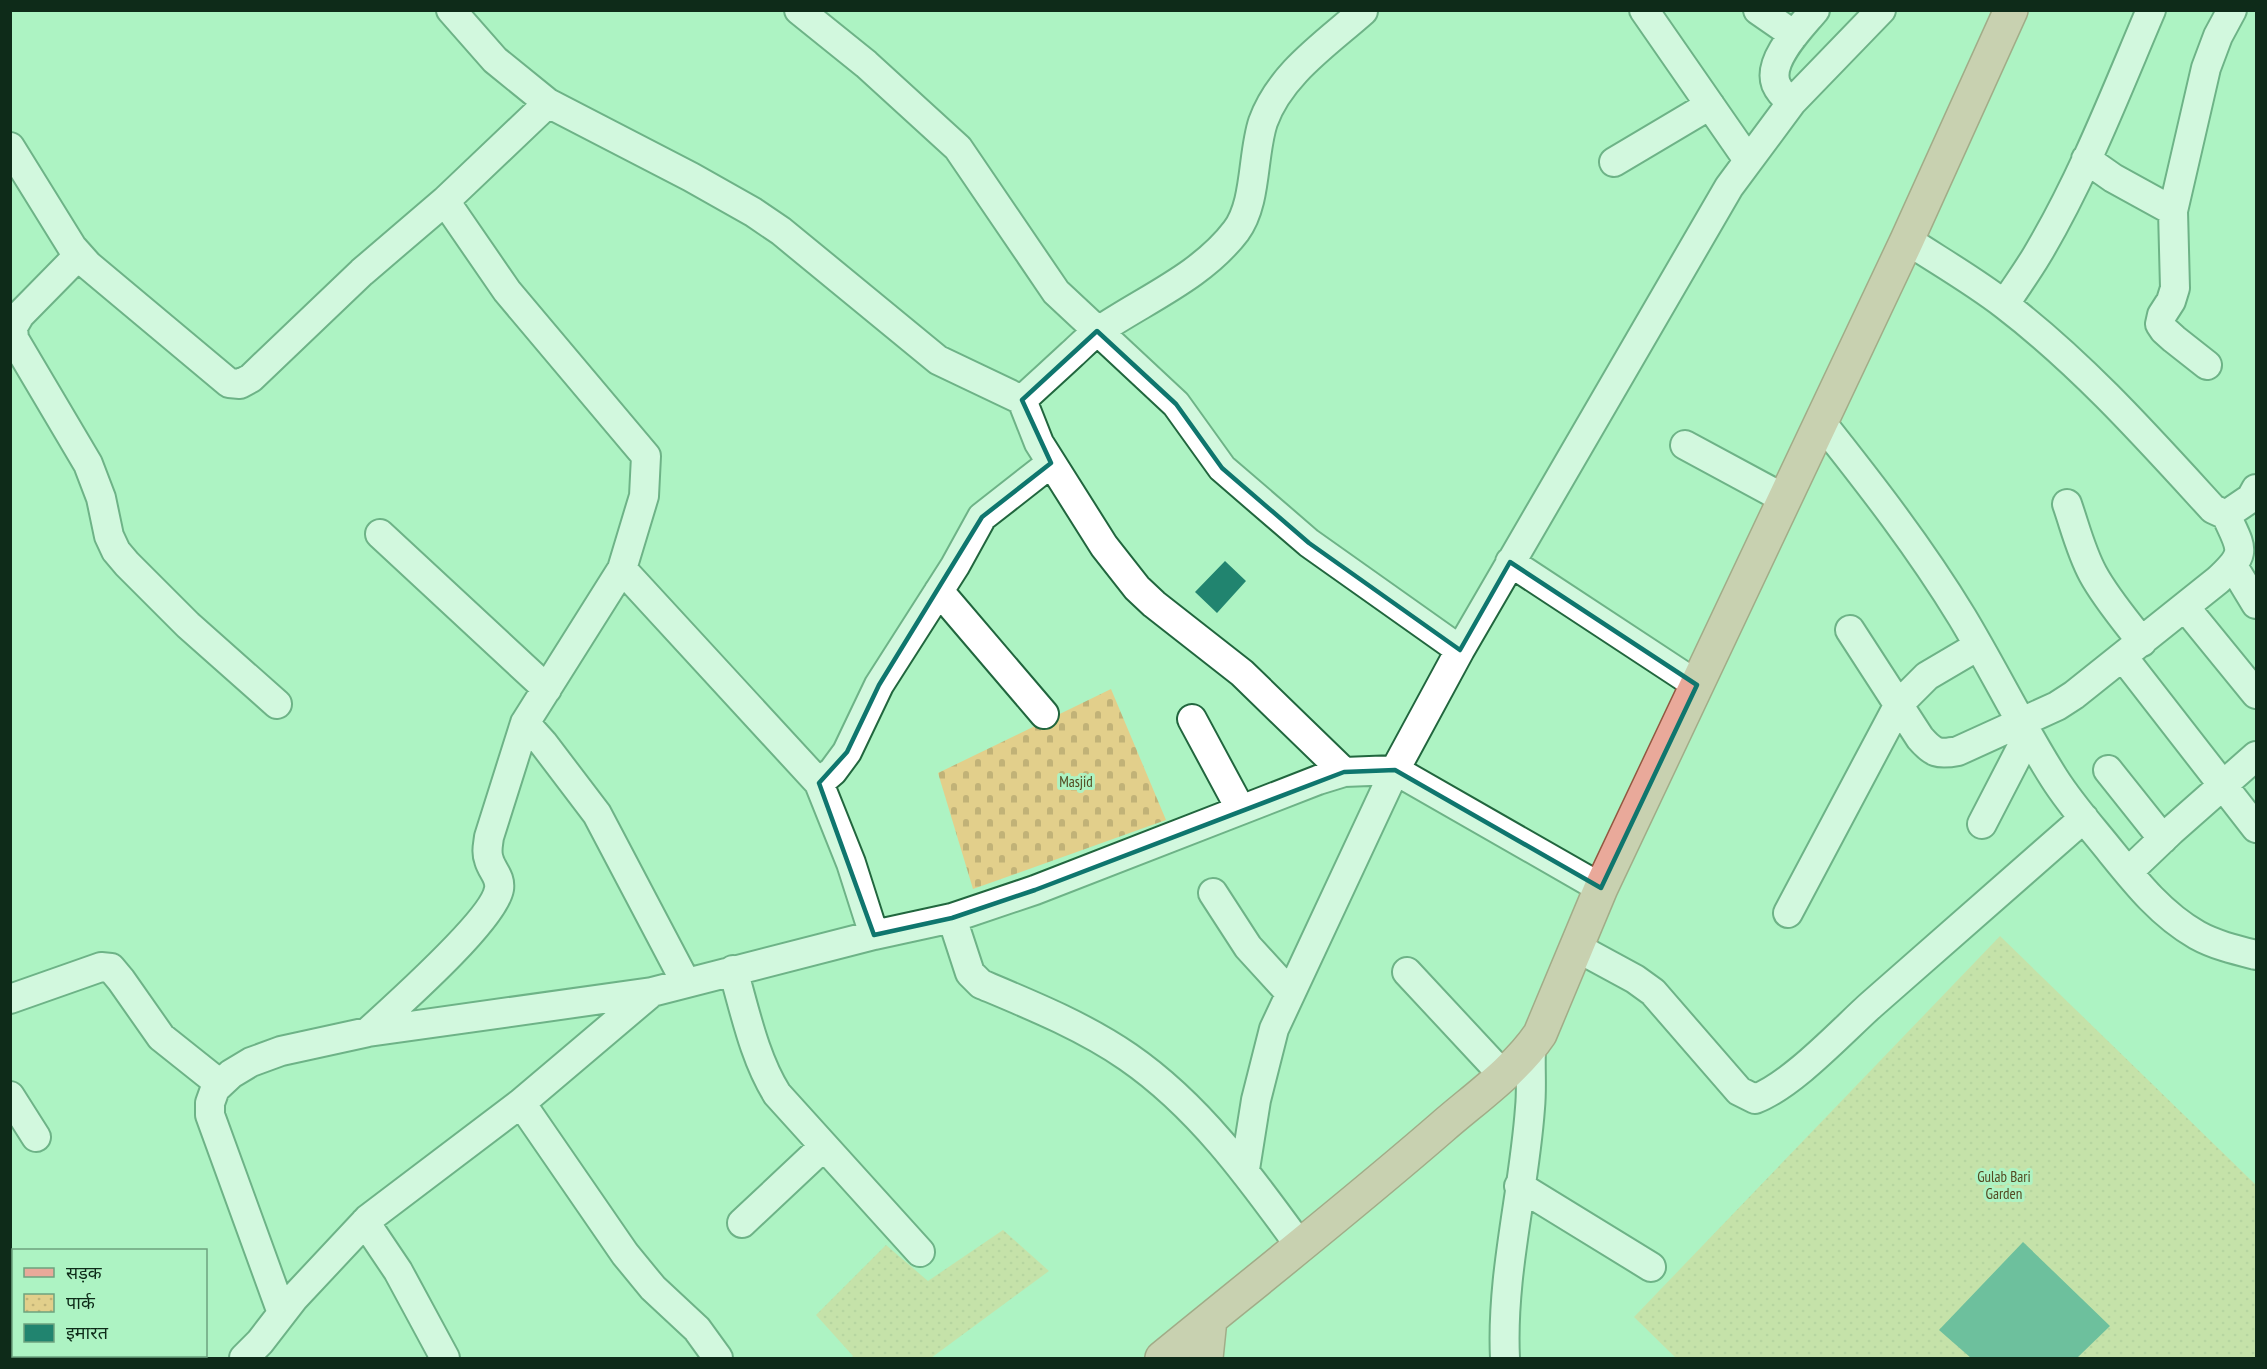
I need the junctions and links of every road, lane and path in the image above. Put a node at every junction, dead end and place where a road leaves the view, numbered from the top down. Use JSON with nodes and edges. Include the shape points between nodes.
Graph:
{"nodes":[{"id":1,"x":450,"y":10,"type":"edge"},
{"id":2,"x":799,"y":10,"type":"edge"},
{"id":3,"x":1644,"y":10,"type":"edge"},
{"id":4,"x":1758,"y":10,"type":"edge"},
{"id":5,"x":1815,"y":10,"type":"edge"},
{"id":6,"x":1881,"y":10,"type":"edge"},
{"id":7,"x":2011,"y":10,"type":"edge"},
{"id":8,"x":2151,"y":10,"type":"edge"},
{"id":9,"x":2232,"y":10,"type":"edge"},
{"id":10,"x":1363,"y":11,"type":"edge"},
{"id":11,"x":1794,"y":35,"type":"junction"},
{"id":12,"x":1792,"y":102,"type":"junction"},
{"id":13,"x":548,"y":103,"type":"junction"},
{"id":14,"x":1710,"y":105,"type":"junction"},
{"id":15,"x":10,"y":147,"type":"edge"},
{"id":16,"x":2086,"y":159,"type":"junction"},
{"id":17,"x":1748,"y":160,"type":"junction"},
{"id":18,"x":1614,"y":162,"type":"dead end"},
{"id":19,"x":445,"y":201,"type":"junction"},
{"id":20,"x":2173,"y":211,"type":"junction"},
{"id":21,"x":1907,"y":240,"type":"junction"},
{"id":22,"x":79,"y":255,"type":"junction"},
{"id":23,"x":2005,"y":304,"type":"junction"},
{"id":24,"x":1097,"y":331,"type":"junction"},
{"id":25,"x":2207,"y":365,"type":"dead end"},
{"id":26,"x":1022,"y":400,"type":"junction"},
{"id":27,"x":1821,"y":422,"type":"junction"},
{"id":28,"x":1685,"y":445,"type":"dead end"},
{"id":29,"x":1051,"y":463,"type":"junction"},
{"id":30,"x":2256,"y":489,"type":"edge"},
{"id":31,"x":1785,"y":499,"type":"junction"},
{"id":32,"x":2067,"y":504,"type":"dead end"},
{"id":33,"x":2226,"y":515,"type":"junction"},
{"id":34,"x":380,"y":534,"type":"dead end"},
{"id":35,"x":1510,"y":562,"type":"junction"},
{"id":36,"x":2234,"y":566,"type":"junction"},
{"id":37,"x":622,"y":569,"type":"junction"},
{"id":38,"x":939,"y":591,"type":"junction"},
{"id":39,"x":2256,"y":604,"type":"edge"},
{"id":40,"x":2185,"y":607,"type":"junction"},
{"id":41,"x":1850,"y":630,"type":"dead end"},
{"id":42,"x":1978,"y":646,"type":"junction"},
{"id":43,"x":2132,"y":649,"type":"junction"},
{"id":44,"x":1460,"y":650,"type":"junction"},
{"id":45,"x":1697,"y":685,"type":"junction"},
{"id":46,"x":547,"y":689,"type":"junction"},
{"id":47,"x":2256,"y":694,"type":"edge"},
{"id":48,"x":277,"y":704,"type":"dead end"},
{"id":49,"x":1899,"y":704,"type":"junction"},
{"id":50,"x":1044,"y":714,"type":"dead end"},
{"id":51,"x":1192,"y":719,"type":"dead end"},
{"id":52,"x":525,"y":723,"type":"junction"},
{"id":53,"x":2025,"y":729,"type":"junction"},
{"id":54,"x":2256,"y":756,"type":"edge"},
{"id":55,"x":1395,"y":770,"type":"junction"},
{"id":56,"x":2108,"y":770,"type":"dead end"},
{"id":57,"x":1344,"y":772,"type":"junction"},
{"id":58,"x":819,"y":783,"type":"junction"},
{"id":59,"x":2223,"y":786,"type":"junction"},
{"id":60,"x":1241,"y":810,"type":"junction"},
{"id":61,"x":2084,"y":818,"type":"junction"},
{"id":62,"x":1982,"y":824,"type":"dead end"},
{"id":63,"x":2256,"y":828,"type":"edge"},
{"id":64,"x":2163,"y":839,"type":"junction"},
{"id":65,"x":2128,"y":872,"type":"junction"},
{"id":66,"x":1601,"y":888,"type":"junction"},
{"id":67,"x":1214,"y":893,"type":"dead end"},
{"id":68,"x":1788,"y":913,"type":"dead end"},
{"id":69,"x":952,"y":918,"type":"junction"},
{"id":70,"x":874,"y":935,"type":"junction"},
{"id":71,"x":1576,"y":947,"type":"junction"},
{"id":72,"x":2256,"y":955,"type":"edge"},
{"id":73,"x":733,"y":970,"type":"junction"},
{"id":74,"x":1407,"y":972,"type":"dead end"},
{"id":75,"x":686,"y":983,"type":"junction"},
{"id":76,"x":652,"y":992,"type":"junction"},
{"id":77,"x":1290,"y":993,"type":"junction"},
{"id":78,"x":10,"y":999,"type":"edge"},
{"id":79,"x":368,"y":1032,"type":"junction"},
{"id":80,"x":1531,"y":1048,"type":"junction"},
{"id":81,"x":1502,"y":1074,"type":"junction"},
{"id":82,"x":220,"y":1084,"type":"junction"},
{"id":83,"x":10,"y":1096,"type":"edge"},
{"id":84,"x":521,"y":1103,"type":"junction"},
{"id":85,"x":36,"y":1137,"type":"dead end"},
{"id":86,"x":824,"y":1146,"type":"junction"},
{"id":87,"x":1245,"y":1169,"type":"junction"},
{"id":88,"x":1519,"y":1186,"type":"junction"},
{"id":89,"x":364,"y":1222,"type":"junction"},
{"id":90,"x":742,"y":1223,"type":"dead end"},
{"id":91,"x":1300,"y":1246,"type":"junction"},
{"id":92,"x":920,"y":1252,"type":"dead end"},
{"id":93,"x":1651,"y":1267,"type":"dead end"},
{"id":94,"x":282,"y":1314,"type":"junction"},
{"id":95,"x":1210,"y":1319,"type":"junction"},
{"id":96,"x":244,"y":1359,"type":"edge"},
{"id":97,"x":445,"y":1359,"type":"edge"},
{"id":98,"x":718,"y":1359,"type":"edge"},
{"id":99,"x":1162,"y":1359,"type":"edge"},
{"id":100,"x":1206,"y":1359,"type":"edge"},
{"id":101,"x":1505,"y":1359,"type":"edge"}],
"edges":[{"from":1,"to":13,"type":"street","via":[[495,60]]},
{"from":2,"to":24,"type":"street","via":[[866,64],[958,148],[1056,292]]},
{"from":3,"to":14,"type":"street"},
{"from":4,"to":11,"type":"street"},
{"from":5,"to":11,"type":"street"},
{"from":6,"to":12,"type":"street"},
{"from":7,"to":21,"type":"main road"},
{"from":8,"to":16,"type":"street"},
{"from":9,"to":20,"type":"street","via":[[2206,68]]},
{"from":10,"to":24,"type":"street","via":[[1290,76],[1279,92],[1263,122],[1243,218],[1228,240],[1189,275]]},
{"from":11,"to":12,"type":"street","via":[[1775,70],[1776,84]]},
{"from":12,"to":17,"type":"street"},
{"from":13,"to":19,"type":"street"},
{"from":13,"to":26,"type":"street","via":[[753,212],[938,360]]},
{"from":14,"to":17,"type":"street"},
{"from":14,"to":18,"type":"street"},
{"from":15,"to":22,"type":"street"},
{"from":16,"to":20,"type":"street"},
{"from":16,"to":23,"type":"street","via":[[2037,255]]},
{"from":17,"to":35,"type":"street"},
{"from":19,"to":22,"type":"street","via":[[240,384],[229,382]]},
{"from":19,"to":37,"type":"street","via":[[507,291],[646,456],[644,496]]},
{"from":20,"to":25,"type":"street","via":[[2175,288],[2160,324]]},
{"from":21,"to":23,"type":"street"},
{"from":21,"to":27,"type":"main road"},
{"from":22,"to":48,"type":"street","via":[[20,315],[13,327],[14,339],[88,464],[116,551],[188,625]]},
{"from":23,"to":33,"type":"street","via":[[2133,423],[2213,509]]},
{"from":24,"to":26,"type":"street"},
{"from":24,"to":44,"type":"street","via":[[1176,404],[1222,468],[1309,543]]},
{"from":26,"to":29,"type":"street"},
{"from":27,"to":31,"type":"main road"},
{"from":27,"to":42,"type":"street","via":[[1889,507]]},
{"from":28,"to":31,"type":"street"},
{"from":29,"to":38,"type":"street","via":[[982,517]]},
{"from":29,"to":57,"type":"street","via":[[1104,546],[1137,588],[1242,673]]},
{"from":30,"to":33,"type":"street","via":[[2251,498]]},
{"from":31,"to":45,"type":"main road"},
{"from":32,"to":43,"type":"street","via":[[2083,552]]},
{"from":33,"to":36,"type":"street","via":[[2240,546]]},
{"from":34,"to":46,"type":"street"},
{"from":35,"to":44,"type":"street"},
{"from":35,"to":45,"type":"street"},
{"from":36,"to":39,"type":"street"},
{"from":36,"to":40,"type":"street"},
{"from":37,"to":46,"type":"street"},
{"from":37,"to":58,"type":"street"},
{"from":38,"to":50,"type":"street"},
{"from":38,"to":58,"type":"street","via":[[879,685],[847,752]]},
{"from":40,"to":43,"type":"street"},
{"from":40,"to":47,"type":"street"},
{"from":41,"to":49,"type":"street"},
{"from":42,"to":49,"type":"street","via":[[1927,676]]},
{"from":42,"to":53,"type":"street"},
{"from":43,"to":53,"type":"street"},
{"from":43,"to":59,"type":"street"},
{"from":44,"to":55,"type":"street"},
{"from":45,"to":66,"type":"main road"},
{"from":46,"to":52,"type":"street"},
{"from":49,"to":53,"type":"street","via":[[1929,749],[1942,754]]},
{"from":49,"to":68,"type":"street"},
{"from":51,"to":60,"type":"street"},
{"from":52,"to":75,"type":"street","via":[[597,814]]},
{"from":52,"to":79,"type":"street","via":[[489,837],[489,862],[498,877],[495,901],[464,940]]},
{"from":53,"to":61,"type":"street","via":[[2055,781]]},
{"from":53,"to":62,"type":"street"},
{"from":54,"to":59,"type":"street"},
{"from":55,"to":57,"type":"street"},
{"from":55,"to":66,"type":"street"},
{"from":55,"to":77,"type":"street"},
{"from":56,"to":64,"type":"street"},
{"from":57,"to":60,"type":"street"},
{"from":58,"to":70,"type":"street"},
{"from":59,"to":63,"type":"street"},
{"from":59,"to":64,"type":"street"},
{"from":60,"to":69,"type":"street"},
{"from":61,"to":65,"type":"street"},
{"from":61,"to":71,"type":"street","via":[[1804,1065],[1771,1093],[1755,1100],[1739,1091],[1653,992]]},
{"from":64,"to":65,"type":"street"},
{"from":65,"to":72,"type":"street","via":[[2154,901],[2196,934]]},
{"from":66,"to":71,"type":"main road"},
{"from":67,"to":77,"type":"street","via":[[1248,947]]},
{"from":69,"to":70,"type":"street"},
{"from":69,"to":87,"type":"street","via":[[970,973],[981,984],[1076,1027],[1128,1057],[1171,1091]]},
{"from":70,"to":73,"type":"street"},
{"from":71,"to":80,"type":"main road"},
{"from":73,"to":75,"type":"street"},
{"from":73,"to":86,"type":"street","via":[[767,1077],[777,1094]]},
{"from":74,"to":81,"type":"street"},
{"from":75,"to":76,"type":"street"},
{"from":76,"to":79,"type":"street"},
{"from":76,"to":84,"type":"street"},
{"from":77,"to":87,"type":"street","via":[[1264,1061]]},
{"from":78,"to":82,"type":"street","via":[[101,967],[111,968],[161,1037]]},
{"from":79,"to":82,"type":"street","via":[[281,1051],[251,1062]]},
{"from":80,"to":81,"type":"main road"},
{"from":80,"to":88,"type":"street","via":[[1530,1107]]},
{"from":81,"to":91,"type":"main road"},
{"from":82,"to":94,"type":"street","via":[[210,1103],[210,1115]]},
{"from":83,"to":85,"type":"street"},
{"from":84,"to":89,"type":"street"},
{"from":84,"to":98,"type":"street","via":[[630,1261],[697,1329]]},
{"from":86,"to":90,"type":"street"},
{"from":86,"to":92,"type":"street"},
{"from":87,"to":91,"type":"street"},
{"from":88,"to":93,"type":"street"},
{"from":88,"to":101,"type":"street","via":[[1509,1266]]},
{"from":89,"to":94,"type":"street"},
{"from":89,"to":97,"type":"street","via":[[398,1271]]},
{"from":91,"to":95,"type":"main road"},
{"from":94,"to":96,"type":"street"},
{"from":95,"to":99,"type":"main road"},
{"from":95,"to":100,"type":"main road"}]}
